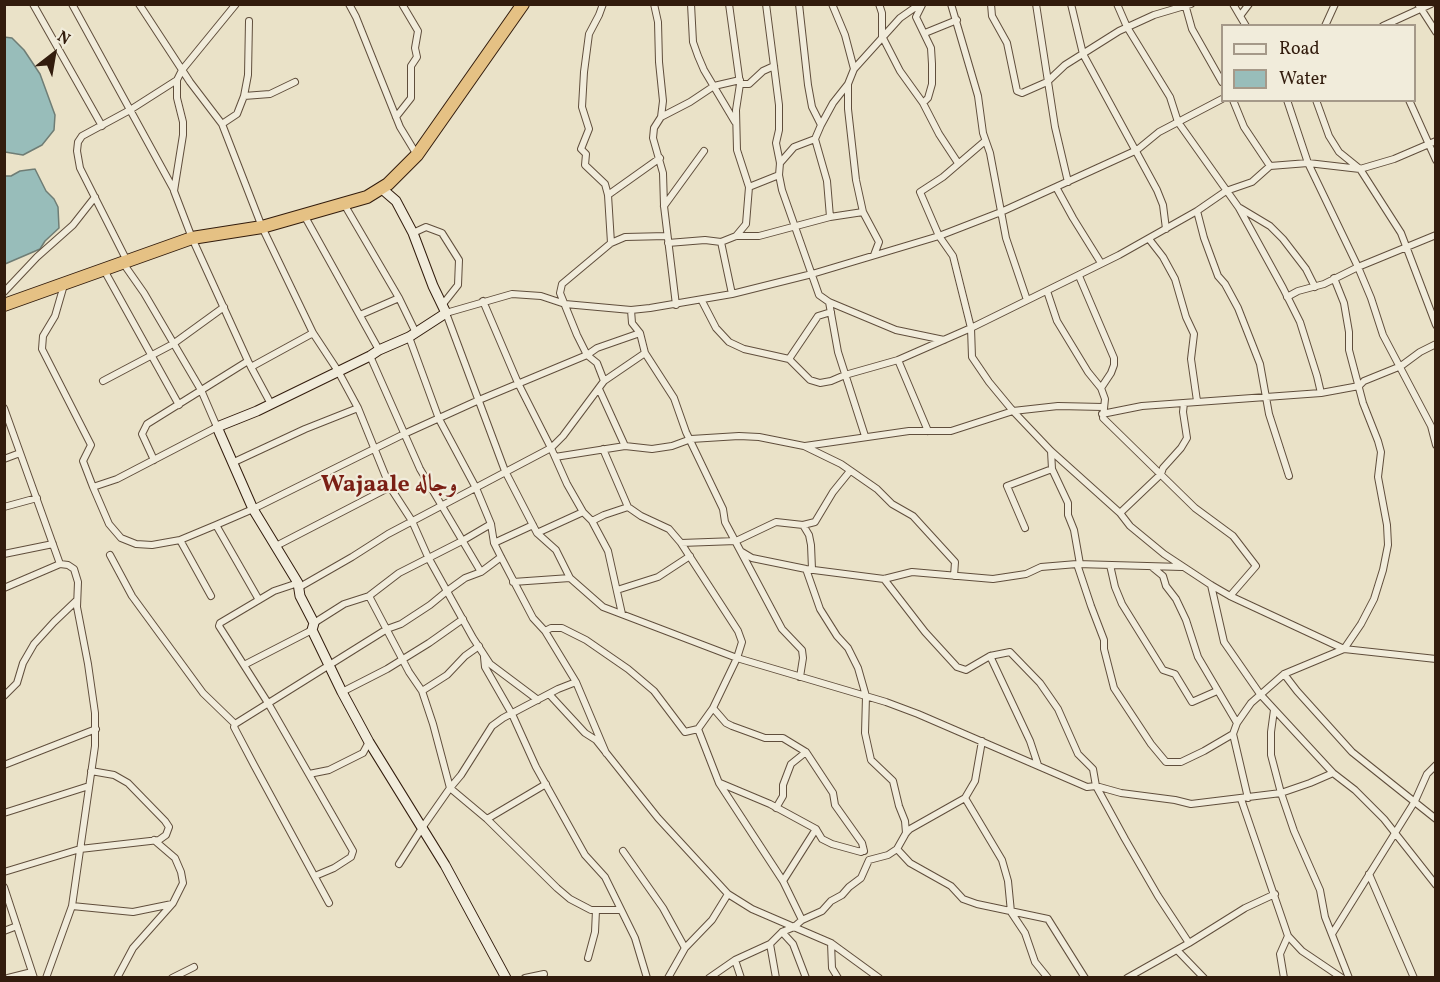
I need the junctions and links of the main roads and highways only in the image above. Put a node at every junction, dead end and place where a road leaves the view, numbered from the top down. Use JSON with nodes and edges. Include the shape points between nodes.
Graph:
{"nodes":[{"id":1,"x":523,"y":4,"type":"edge"},
{"id":2,"x":4,"y":305,"type":"edge"}],
"edges":[{"from":1,"to":2,"type":"highway","via":[[417,155],[367,197],[262,227],[192,238]]}]}
